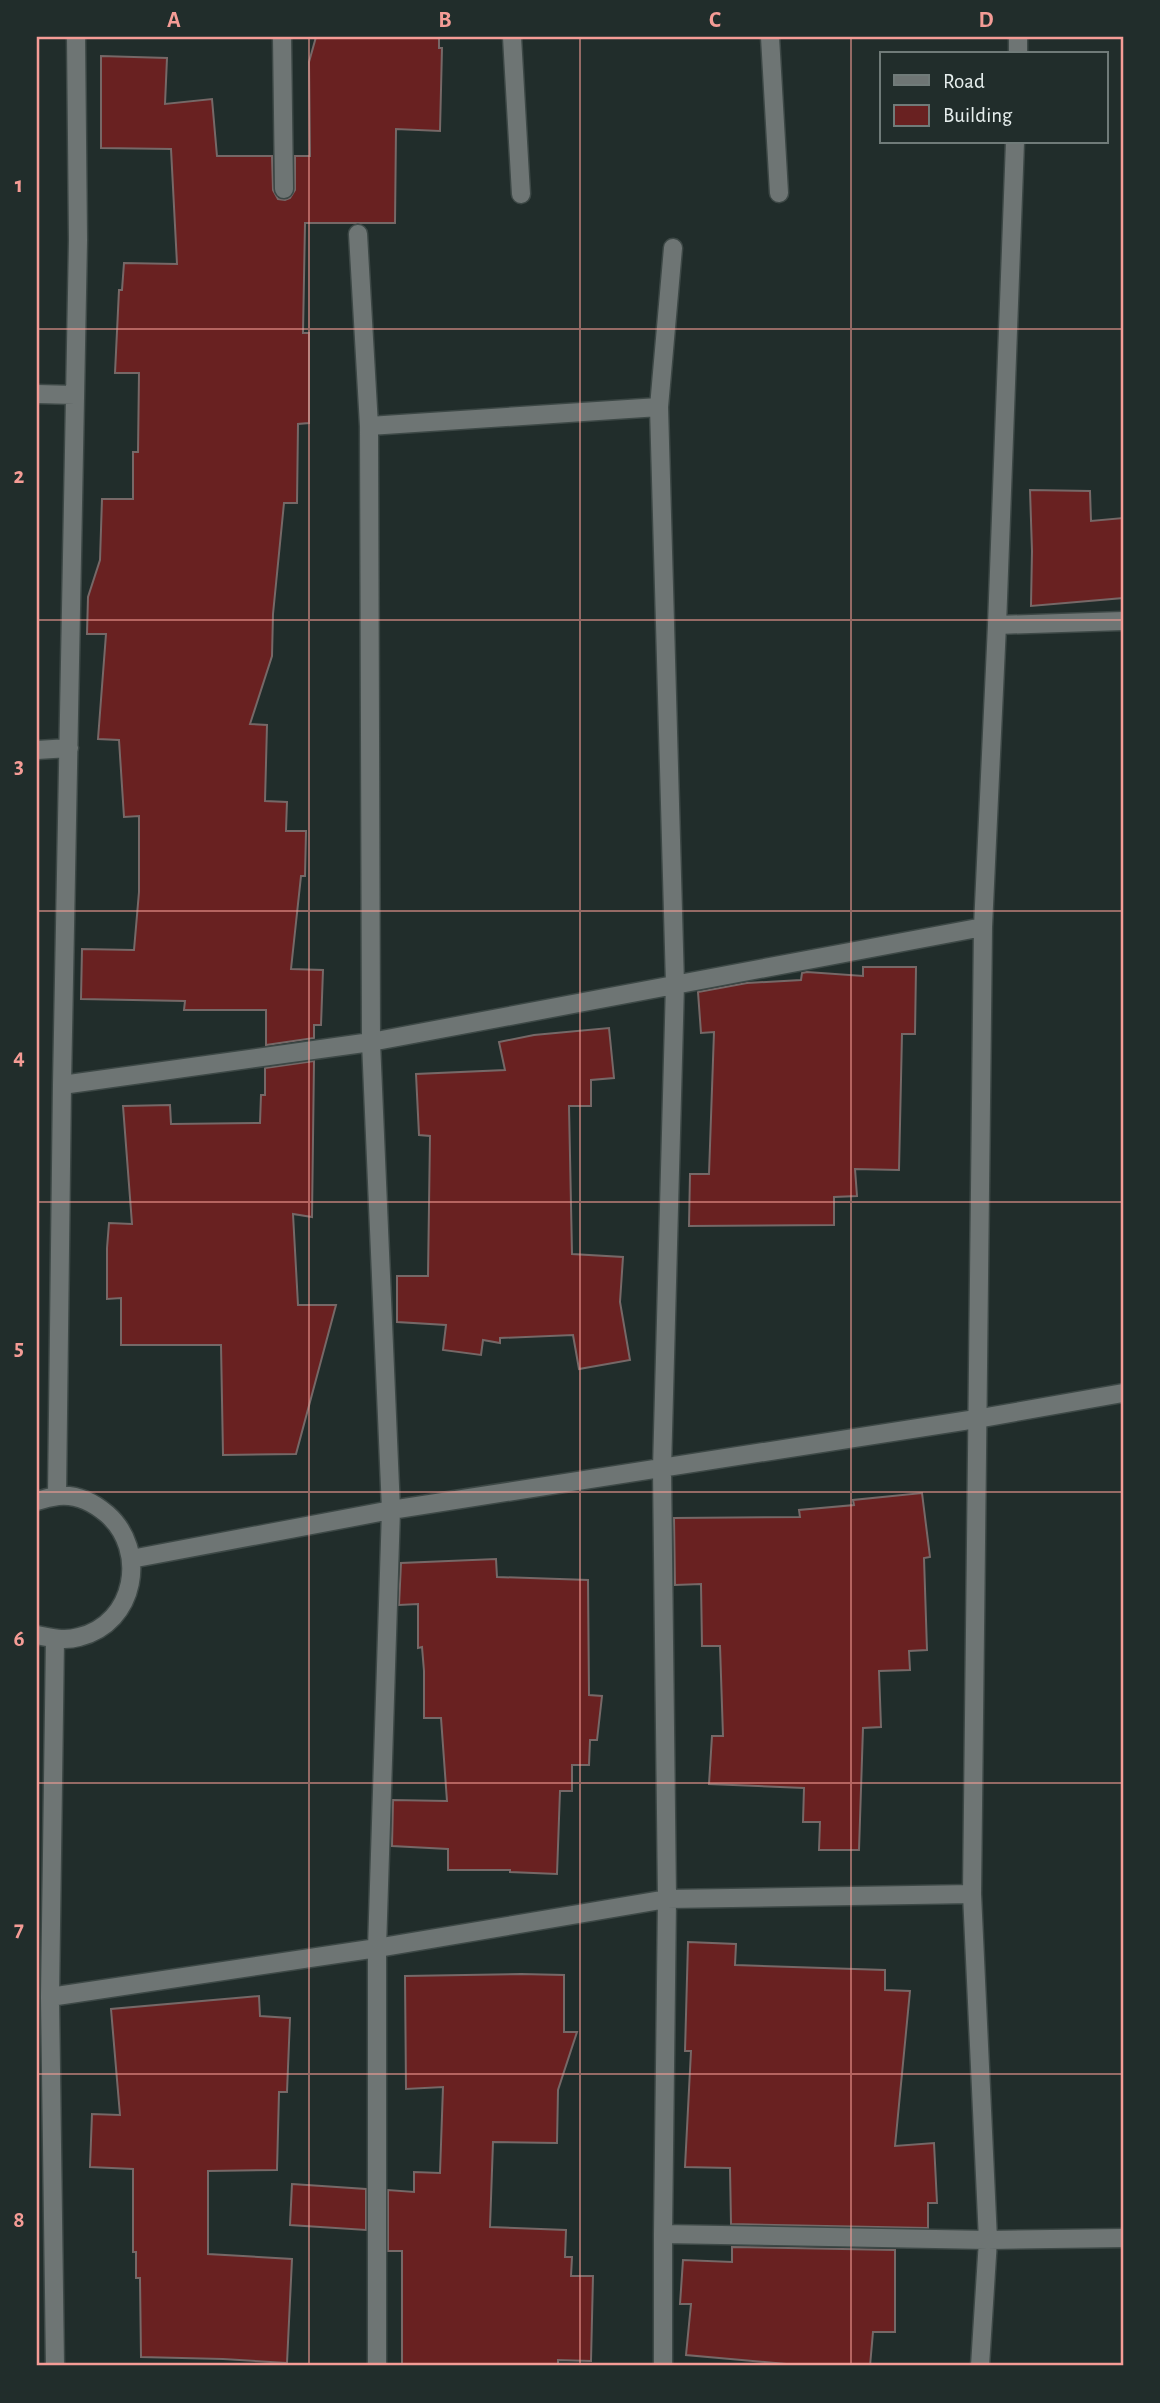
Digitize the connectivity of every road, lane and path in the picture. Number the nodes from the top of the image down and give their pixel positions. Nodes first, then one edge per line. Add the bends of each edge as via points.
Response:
1 (76, 37) edge
2 (282, 37) edge
3 (512, 37) edge
4 (770, 37) edge
5 (1015, 144) edge
6 (284, 189) dead end
7 (779, 193) dead end
8 (521, 194) dead end
9 (358, 234) dead end
10 (673, 248) dead end
11 (37, 394) edge
12 (75, 395) junction
13 (659, 407) junction
14 (369, 426) junction
15 (1123, 621) edge
16 (997, 625) junction
17 (69, 748) junction
18 (37, 750) edge
19 (983, 927) junction
20 (675, 984) junction
21 (371, 1042) junction
22 (61, 1085) junction
23 (1123, 1393) edge
24 (976, 1419) junction
25 (662, 1469) junction
26 (57, 1496) junction
27 (37, 1501) edge
28 (391, 1510) junction
29 (131, 1559) junction
30 (37, 1635) edge
31 (55, 1639) junction
32 (972, 1894) junction
33 (667, 1899) junction
34 (377, 1948) junction
35 (50, 1997) junction
36 (663, 2234) junction
37 (1123, 2238) edge
38 (988, 2240) junction
39 (55, 2366) edge
40 (377, 2366) edge
41 (663, 2366) edge
42 (980, 2366) edge

1 - 12 street
2 - 6 street
3 - 8 street
4 - 7 street
5 - 16 street
9 - 14 street
10 - 13 street
11 - 12 street
12 - 17 street
13 - 14 street
13 - 20 street
14 - 21 street
15 - 16 street
16 - 19 street
17 - 18 street
17 - 22 street
19 - 20 street
19 - 24 street
20 - 21 street
20 - 25 street
21 - 22 street
21 - 28 street
22 - 26 street
23 - 24 street
24 - 25 street
24 - 32 street
25 - 28 street
25 - 33 street
26 - 27 street
26 - 29 street via 76,1497 98,1506 116,1522
28 - 29 street
28 - 34 street
29 - 31 street via 129,1590 118,1610 101,1627 79,1637
30 - 31 street
31 - 35 street
32 - 33 street
32 - 38 street
33 - 34 street
33 - 36 street
34 - 35 street
34 - 40 street
35 - 39 street
36 - 38 street
36 - 41 street
37 - 38 street
38 - 42 street

